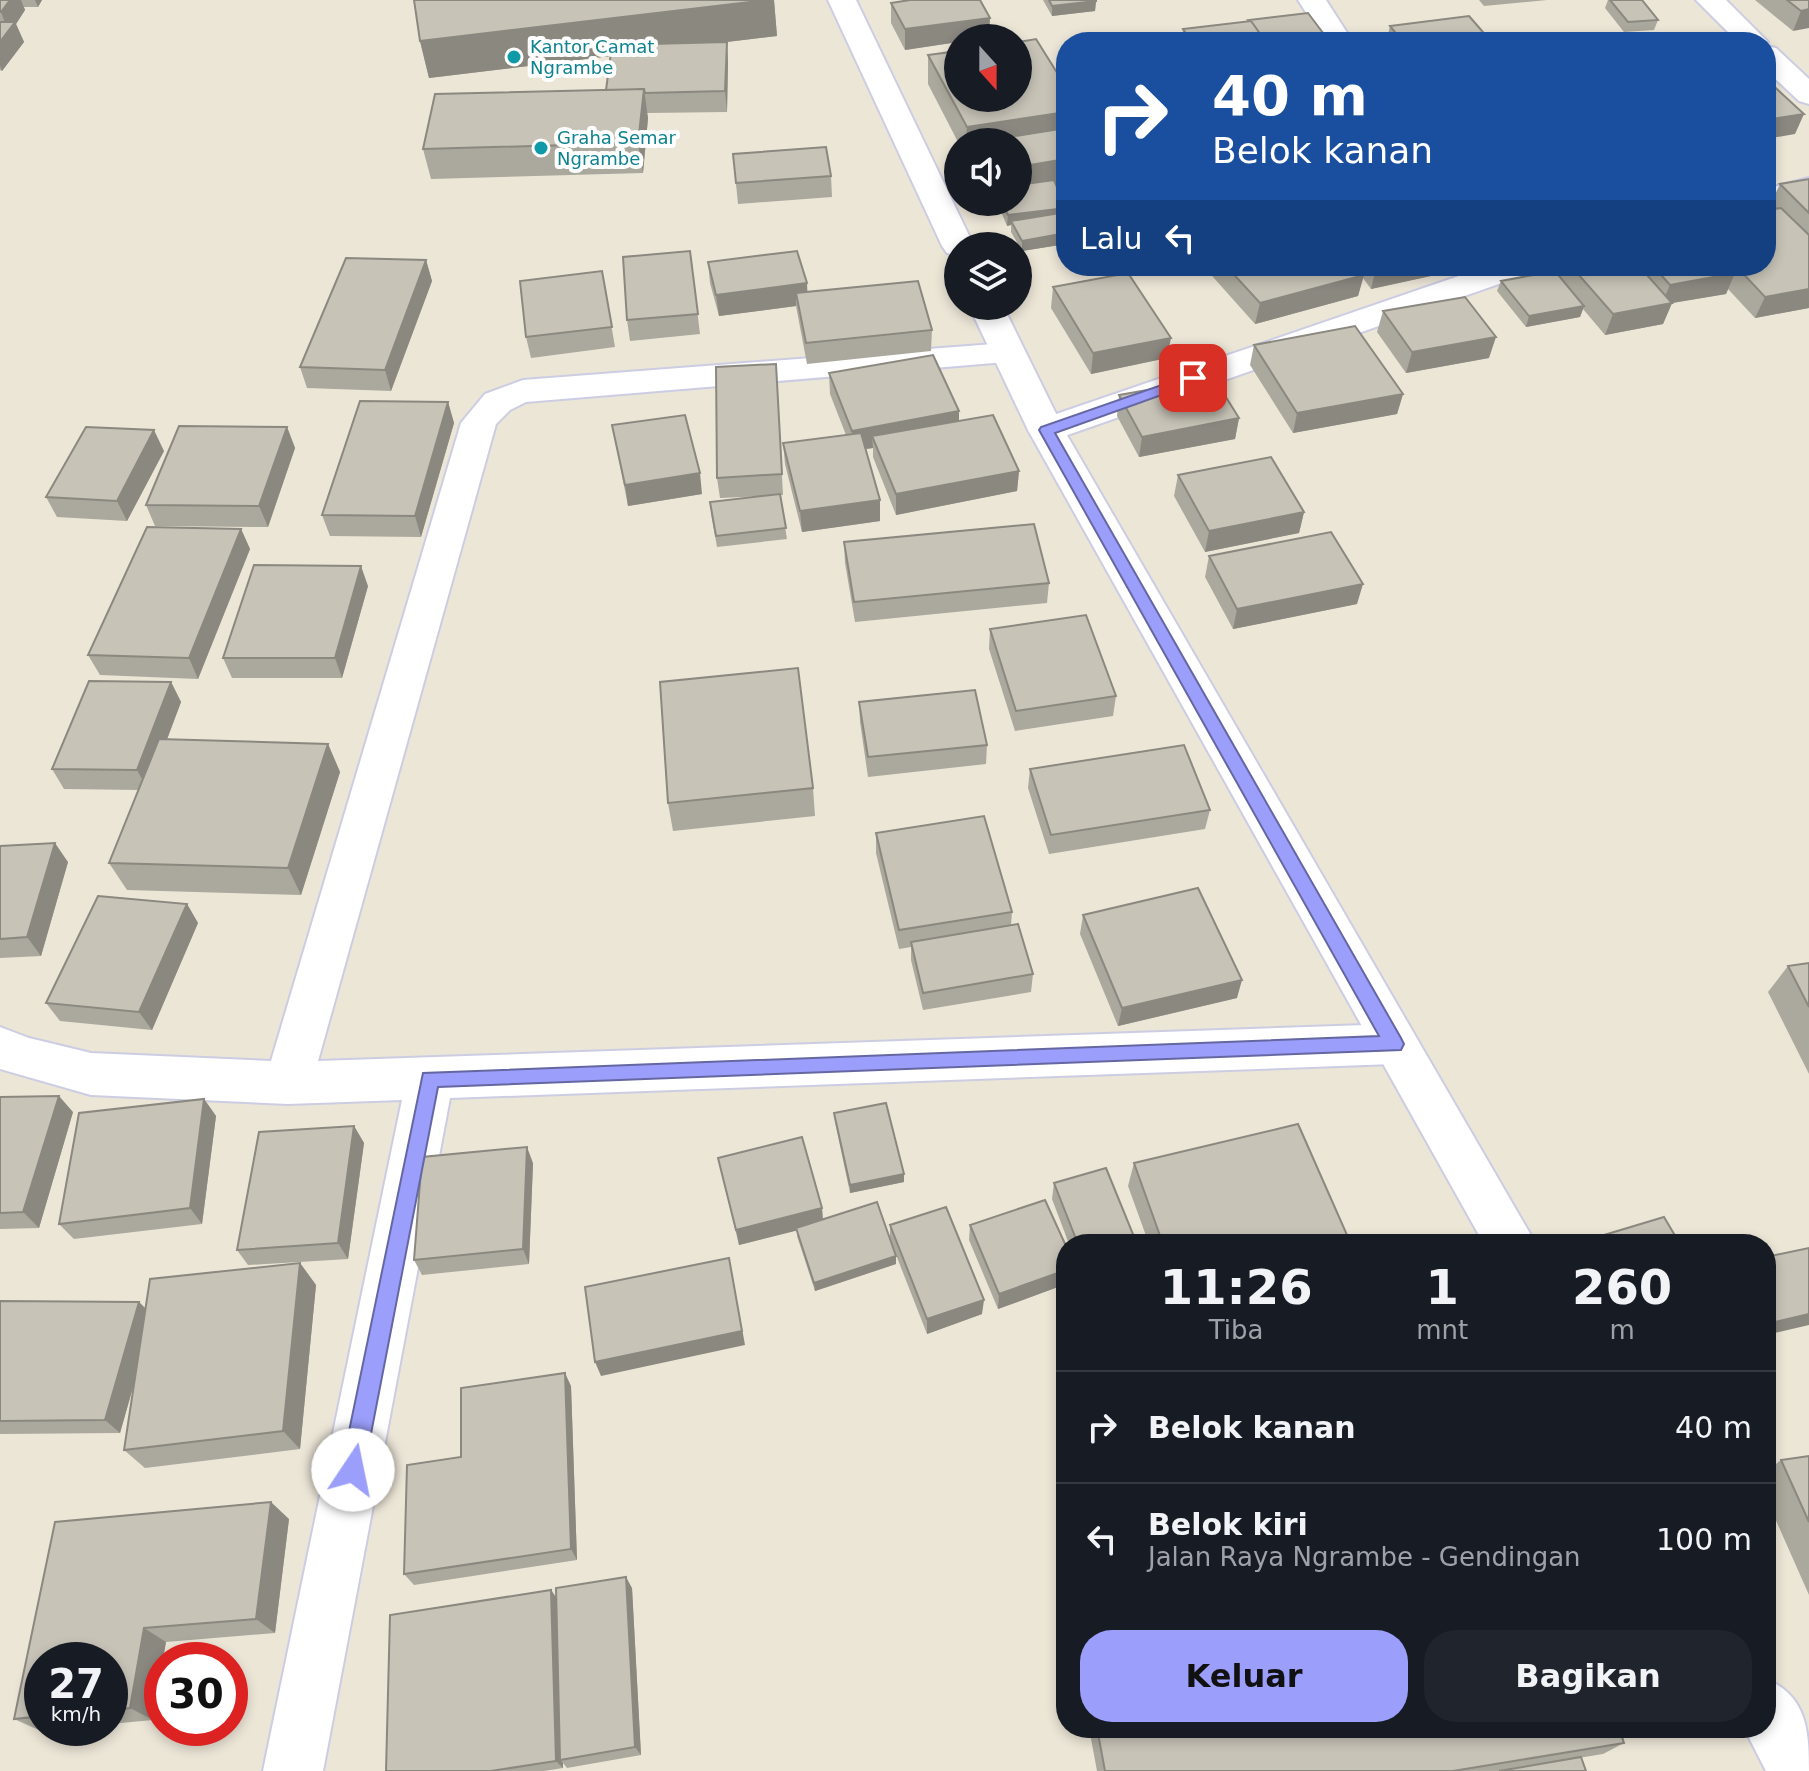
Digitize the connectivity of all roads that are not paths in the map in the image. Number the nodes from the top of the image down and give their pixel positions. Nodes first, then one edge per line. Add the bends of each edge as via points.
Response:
1 (842, 0) edge
2 (1312, 0) edge
3 (1710, 0) edge
4 (1333, 32) edge
5 (1744, 32) edge
6 (1776, 64) edge
7 (1809, 95) edge
8 (1809, 187) edge
9 (1776, 196) edge
10 (952, 232) edge
11 (1477, 276) edge
12 (992, 320) edge
13 (1007, 354) junction
14 (1046, 430) junction
15 (1394, 1044) junction
16 (0, 1047) edge
17 (430, 1079) junction
18 (288, 1083) junction
19 (1505, 1234) edge
20 (1776, 1728) edge
21 (293, 1771) edge
22 (1799, 1771) edge

1 - 10 street
2 - 4 street
3 - 5 street
6 - 7 street
8 - 9 street
11 - 14 street
12 - 13 street
13 - 14 street
13 - 18 street via 523,391 490,406 479,423
14 - 15 street
15 - 17 street
15 - 19 street
16 - 18 street via 91,1074
17 - 18 street
17 - 21 street
20 - 22 street

